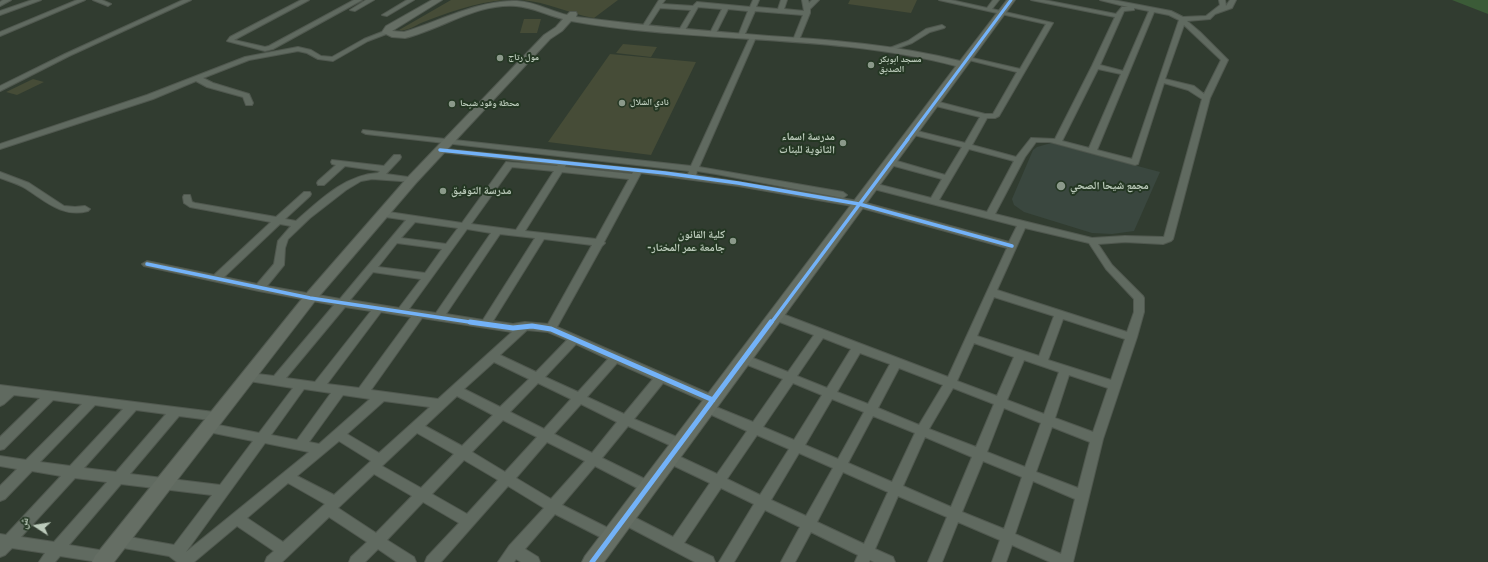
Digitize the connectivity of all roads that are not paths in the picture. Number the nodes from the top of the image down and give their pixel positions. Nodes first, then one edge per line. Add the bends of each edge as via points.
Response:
1 (8, 0) edge
2 (38, 0) edge
3 (82, 0) edge
4 (96, 0) edge
5 (180, 0) edge
6 (188, 0) edge
7 (306, 0) edge
8 (358, 0) edge
9 (371, 0) edge
10 (411, 0) edge
11 (438, 0) edge
12 (447, 0) edge
13 (688, 0) edge
14 (756, 0) edge
15 (784, 0) edge
16 (805, 0) edge
17 (816, 0) edge
18 (942, 0) edge
19 (996, 0) edge
20 (1011, 0) edge
21 (1034, 0) edge
22 (1071, 0) edge
23 (1105, 0) edge
24 (1222, 0) edge
25 (1233, 0) edge
26 (1060, 2) edge
27 (660, 3) edge
28 (108, 4) dead end
29 (0, 5) edge
30 (697, 5) edge
31 (1067, 6) junction
32 (19, 7) junction
33 (684, 8) junction
34 (724, 8) junction
35 (544, 9) junction
36 (752, 9) junction
37 (988, 10) junction
38 (780, 11) junction
39 (807, 11) junction
40 (1151, 11) junction
41 (0, 12) edge
42 (1002, 12) junction
43 (1214, 12) junction
44 (385, 15) dead end
45 (566, 16) junction
46 (1118, 16) junction
47 (1182, 19) junction
48 (588, 20) junction
49 (550, 21) dead end
50 (942, 26) dead end
51 (645, 27) junction
52 (682, 30) junction
53 (387, 32) junction
54 (713, 33) junction
55 (0, 34) edge
56 (741, 36) junction
57 (753, 36) junction
58 (296, 37) junction
59 (796, 40) junction
60 (890, 49) junction
61 (939, 60) junction
62 (964, 64) junction
63 (1096, 66) junction
64 (1021, 71) junction
65 (1124, 73) junction
66 (198, 79) junction
67 (1160, 80) junction
68 (0, 85) edge
69 (0, 89) edge
70 (1206, 98) junction
71 (249, 103) dead end
72 (935, 103) junction
73 (985, 116) junction
74 (914, 130) junction
75 (366, 132) dead end
76 (1057, 142) junction
77 (967, 144) junction
78 (0, 147) edge
79 (441, 149) junction
80 (1092, 151) junction
81 (397, 158) dead end
82 (1020, 158) junction
83 (890, 162) junction
84 (510, 164) junction
85 (562, 166) junction
86 (383, 172) junction
87 (692, 172) junction
88 (636, 174) junction
89 (0, 175) edge
90 (947, 178) junction
91 (412, 180) junction
92 (322, 183) dead end
93 (873, 186) junction
94 (307, 194) dead end
95 (187, 197) dead end
96 (861, 201) junction
97 (932, 202) junction
98 (85, 209) dead end
99 (382, 214) junction
100 (989, 216) junction
101 (412, 219) junction
102 (277, 221) junction
103 (298, 224) junction
104 (1022, 224) junction
105 (464, 226) junction
106 (497, 231) junction
107 (519, 233) junction
108 (541, 236) junction
109 (394, 240) junction
110 (1092, 241) junction
111 (600, 242) junction
112 (1012, 246) junction
113 (448, 247) junction
114 (147, 264) dead end
115 (371, 269) junction
116 (426, 276) junction
117 (215, 279) junction
118 (259, 288) junction
119 (992, 292) junction
120 (310, 298) junction
121 (343, 303) junction
122 (379, 308) junction
123 (402, 311) junction
124 (419, 314) junction
125 (1060, 314) junction
126 (776, 316) junction
127 (439, 317) junction
128 (486, 324) junction
129 (525, 326) junction
130 (551, 329) junction
131 (821, 333) junction
132 (1132, 337) junction
133 (971, 338) junction
134 (574, 340) junction
135 (858, 347) junction
136 (1020, 355) junction
137 (492, 356) junction
138 (616, 357) junction
139 (744, 359) junction
140 (897, 362) junction
141 (1042, 362) junction
142 (1065, 370) junction
143 (249, 377) junction
144 (661, 377) junction
145 (537, 378) junction
146 (790, 378) junction
147 (277, 381) junction
148 (951, 382) junction
149 (301, 385) junction
150 (1114, 386) junction
151 (318, 387) junction
152 (6, 390) edge
153 (340, 390) junction
154 (456, 390) junction
155 (362, 393) junction
156 (829, 393) junction
157 (51, 395) junction
158 (381, 396) junction
159 (579, 398) junction
160 (92, 400) junction
161 (0, 401) edge
162 (1001, 401) junction
163 (440, 404) junction
164 (710, 404) junction
165 (133, 406) junction
166 (871, 410) junction
167 (176, 411) junction
168 (502, 413) junction
169 (625, 420) junction
170 (1048, 420) junction
171 (213, 422) junction
172 (416, 427) junction
173 (755, 429) junction
174 (922, 430) junction
175 (338, 435) junction
176 (546, 435) junction
177 (260, 438) junction
178 (1097, 439) junction
179 (680, 444) junction
180 (0, 445) edge
181 (300, 445) junction
182 (797, 447) junction
183 (321, 449) junction
184 (463, 453) junction
185 (980, 454) junction
186 (670, 458) junction
187 (594, 459) junction
188 (0, 460) edge
189 (376, 463) junction
190 (29, 465) junction
191 (841, 466) junction
192 (72, 472) junction
193 (1030, 474) junction
194 (288, 477) junction
195 (118, 478) junction
196 (507, 480) junction
197 (719, 481) junction
198 (165, 483) junction
199 (648, 487) junction
200 (895, 489) junction
201 (222, 490) junction
202 (0, 495) edge
203 (422, 495) junction
204 (1083, 496) junction
205 (763, 502) junction
206 (332, 506) junction
207 (552, 506) junction
208 (955, 514) junction
209 (624, 518) junction
210 (236, 519) junction
211 (468, 521) junction
212 (809, 524) junction
213 (611, 536) junction
214 (1008, 537) junction
215 (118, 541) junction
216 (376, 541) junction
217 (3, 544) edge
218 (675, 545) junction
219 (57, 549) junction
220 (514, 550) junction
221 (864, 557) edge
222 (279, 558) edge
223 (182, 559) edge
224 (104, 560) edge
225 (46, 562) edge
226 (356, 562) edge
227 (409, 562) edge
228 (432, 562) edge
229 (504, 562) edge
230 (533, 562) edge
231 (592, 562) edge
232 (708, 562) edge
233 (726, 562) edge
234 (788, 562) edge
235 (888, 562) edge
236 (936, 562) edge
237 (999, 562) edge
238 (1065, 562) edge

1 - 29 street
2 - 32 street
3 - 55 street
4 - 28 street
5 - 68 street
6 - 69 street
7 - 58 street via 230,40 266,49
8 - 58 street
9 - 58 street via 305,37
10 - 44 street
11 - 53 main road via 389,28
12 - 45 main road via 398,30 407,31 481,6 501,2 530,1
13 - 33 street
14 - 36 street
15 - 38 street
16 - 39 street
17 - 39 street
18 - 37 street
19 - 37 street
20 - 42 main road
21 - 26 street
22 - 31 street
23 - 40 street
24 - 43 street via 1223,6
25 - 43 street via 1230,7
26 - 31 street
27 - 33 street
27 - 51 street
29 - 32 street
30 - 33 street
30 - 34 street
30 - 52 street
31 - 46 street
32 - 41 street
34 - 36 street
34 - 54 street
35 - 45 main road
35 - 49 main road
35 - 53 main road via 521,3 499,4 405,35
36 - 38 street
36 - 56 street
37 - 42 street
38 - 39 street
39 - 59 street
40 - 46 street via 1124,8
40 - 47 street via 1171,13
40 - 65 street
42 - 62 main road
42 - 64 street via 1050,23
43 - 47 street via 1206,18
45 - 48 main road
45 - 48 main road
45 - 79 main road
46 - 63 street
47 - 67 street
47 - 70 street via 1225,60
48 - 51 main road
50 - 60 street via 928,30 920,37
51 - 52 main road
52 - 54 main road
53 - 66 street via 332,58 320,58 309,51 292,49 247,58
54 - 56 main road
56 - 57 main road
57 - 59 main road
57 - 87 street
59 - 60 main road
60 - 61 main road
61 - 62 main road
61 - 62 main road via 948,66
62 - 64 street
62 - 72 main road
63 - 65 street
63 - 76 street
64 - 73 street via 994,116
65 - 80 street
66 - 71 street via 246,96
66 - 78 street
67 - 70 street via 1194,89
67 - 80 street via 1135,162
70 - 110 street via 1168,239
72 - 73 street
72 - 74 main road
73 - 77 street
74 - 77 street
74 - 83 main road
75 - 79 street
76 - 80 street
76 - 82 street via 1034,140
77 - 82 street
77 - 90 street
79 - 84 street
79 - 85 street
79 - 87 street
79 - 91 main road
81 - 86 street
82 - 100 street
83 - 90 street
83 - 93 main road
84 - 85 street
84 - 105 street
85 - 88 street
85 - 107 street
86 - 91 street
86 - 92 street via 339,162
86 - 103 street via 353,181
87 - 88 street
87 - 96 street
88 - 111 street
89 - 98 street via 28,186 62,209
90 - 97 street
91 - 99 main road
93 - 96 main road
93 - 97 street
94 - 102 street
95 - 102 street via 188,203 193,205
96 - 112 street
96 - 126 main road
97 - 100 street
99 - 101 street
99 - 120 main road
100 - 104 street
101 - 105 street
101 - 109 street
102 - 103 street
102 - 117 street
103 - 118 street via 283,240 279,265
104 - 110 street
104 - 112 street
105 - 106 street
105 - 113 street
106 - 107 street
106 - 127 street
107 - 108 street
108 - 111 street
108 - 128 street
109 - 113 street
109 - 115 street
110 - 132 street via 1109,268 1139,298 1139,312
111 - 130 street
112 - 119 street
113 - 116 street
114 - 117 street
115 - 116 street
115 - 121 street
116 - 123 street
117 - 118 street
118 - 120 street
119 - 125 street
119 - 133 street
120 - 121 street
120 - 143 main road
121 - 122 street
121 - 147 street
122 - 123 street
122 - 151 street
123 - 124 street
124 - 127 street
124 - 155 street
125 - 132 street
125 - 141 street
126 - 131 street
126 - 139 main road
127 - 128 street
128 - 129 street via 513,328
129 - 130 street via 534,325
129 - 137 street
130 - 134 street
131 - 135 street
131 - 146 street
132 - 150 street
133 - 136 street
133 - 148 street
134 - 138 street
134 - 145 street
135 - 140 street
135 - 156 street
136 - 141 street
136 - 162 street
137 - 145 street
137 - 154 street
138 - 144 street
138 - 159 street
139 - 146 street
139 - 164 main road
140 - 148 street
140 - 166 street
141 - 142 street
142 - 150 street
142 - 170 street
143 - 147 street
143 - 171 main road
144 - 164 street
144 - 169 street
145 - 159 street
145 - 168 street
146 - 156 street
146 - 173 street
147 - 149 street
148 - 162 street
148 - 174 street
149 - 151 street
149 - 177 street
150 - 178 street
151 - 153 street
152 - 157 street
152 - 161 street
153 - 155 street
153 - 181 street
154 - 163 street
154 - 168 street
155 - 158 street
156 - 166 street
156 - 182 street
157 - 160 street
157 - 180 street
158 - 163 street
158 - 175 street
159 - 169 street
159 - 176 street
160 - 165 street
160 - 190 street
162 - 170 street
162 - 185 street
163 - 172 street
164 - 173 street
164 - 179 main road
165 - 167 street
165 - 192 street
166 - 174 street
166 - 191 street
167 - 171 street
167 - 195 street
168 - 176 street
168 - 184 street
169 - 179 street
169 - 187 street
170 - 178 street
170 - 193 street
171 - 177 street
171 - 198 main road
172 - 184 street
172 - 189 street
173 - 182 street
173 - 197 street
174 - 185 street
174 - 200 street
175 - 183 street
175 - 189 street
176 - 187 street
176 - 196 street
177 - 181 street
177 - 201 street
178 - 204 street
179 - 186 main road
181 - 183 street
182 - 191 street
182 - 205 street
183 - 194 street
184 - 196 street
184 - 203 street
185 - 193 street
185 - 208 street
186 - 197 street
186 - 199 main road
187 - 199 street
187 - 207 street
188 - 190 street
189 - 203 street
189 - 206 street
190 - 192 street
190 - 202 street
191 - 200 street
191 - 212 street
192 - 195 street
192 - 217 street
193 - 204 street
193 - 214 street
194 - 206 street
194 - 210 street
195 - 198 street
195 - 219 street
196 - 207 street
196 - 211 street
197 - 205 street
197 - 218 street
198 - 201 street
198 - 215 main road
199 - 209 main road
200 - 208 street
200 - 221 street
201 - 223 street
203 - 211 street
203 - 216 street
204 - 238 street
205 - 212 street
205 - 233 street
206 - 216 street
206 - 222 street
207 - 213 street
207 - 220 street
208 - 214 street
208 - 236 street
209 - 213 main road
209 - 218 street
210 - 222 street
210 - 223 street
211 - 228 street
212 - 221 street
212 - 234 street
213 - 231 main road
214 - 237 street
214 - 238 street
215 - 223 street
215 - 224 main road
216 - 226 street
216 - 227 street
217 - 219 street
218 - 232 street
219 - 224 street
219 - 225 street
220 - 229 street
220 - 230 street
221 - 235 street

